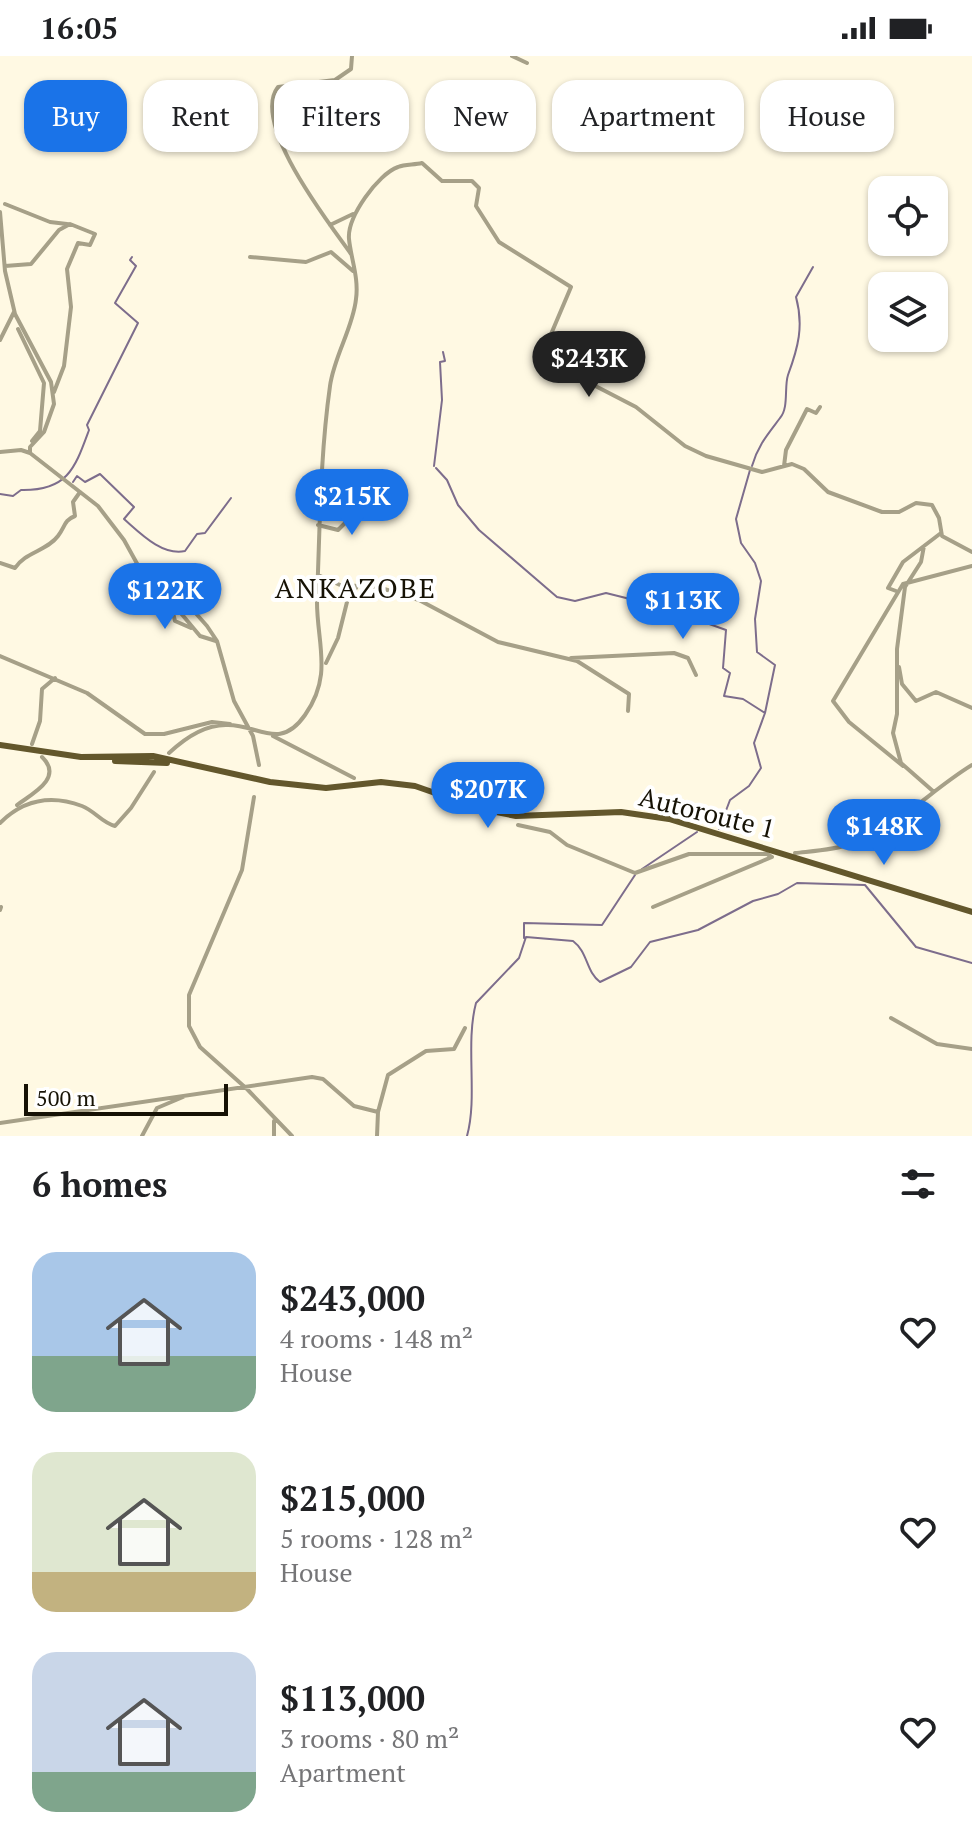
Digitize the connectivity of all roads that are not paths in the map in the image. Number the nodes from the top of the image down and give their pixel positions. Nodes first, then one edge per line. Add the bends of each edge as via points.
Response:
1 (352, 56) edge
2 (512, 56) edge
3 (527, 63) dead end
4 (5, 204) dead end
5 (0, 212) edge
6 (353, 214) junction
7 (70, 224) junction
8 (330, 225) junction
9 (250, 257) dead end
10 (353, 257) junction
11 (5, 266) junction
12 (356, 272) junction
13 (14, 312) junction
14 (18, 323) junction
15 (0, 340) edge
16 (52, 395) junction
17 (820, 407) dead end
18 (30, 450) junction
19 (0, 452) edge
20 (784, 466) junction
21 (80, 492) junction
22 (374, 502) dead end
23 (318, 525) junction
24 (941, 533) junction
25 (924, 546) junction
26 (972, 552) edge
27 (0, 563) edge
28 (972, 566) edge
29 (318, 575) junction
30 (908, 581) junction
31 (356, 588) junction
32 (162, 591) junction
33 (897, 591) junction
34 (905, 593) junction
35 (217, 641) junction
36 (0, 656) edge
37 (569, 659) junction
38 (897, 661) junction
39 (325, 670) junction
40 (696, 675) dead end
41 (55, 678) junction
42 (972, 708) edge
43 (628, 711) dead end
44 (236, 726) junction
45 (249, 730) junction
46 (273, 736) junction
47 (32, 744) dead end
48 (0, 747) edge
49 (169, 753) dead end
50 (42, 757) dead end
51 (259, 765) dead end
52 (972, 765) edge
53 (903, 766) junction
54 (154, 772) dead end
55 (354, 778) dead end
56 (934, 792) junction
57 (254, 797) dead end
58 (15, 807) junction
59 (0, 823) edge
60 (518, 825) dead end
61 (795, 853) dead end
62 (653, 907) dead end
63 (972, 914) edge
64 (891, 1018) dead end
65 (465, 1028) dead end
66 (972, 1049) edge
67 (247, 1089) junction
68 (185, 1095) junction
69 (378, 1112) junction
70 (274, 1119) junction
71 (0, 1123) edge
72 (142, 1136) edge
73 (274, 1136) edge
74 (292, 1136) edge
75 (377, 1136) edge

1 - 8 street via 351,69 335,80 278,87 273,94 274,130
2 - 3 street
4 - 7 street
5 - 11 street
6 - 8 street
6 - 10 street
6 - 20 street via 397,167 422,163 442,181 472,181 479,188 476,206 499,242 572,289 544,359 636,407 685,446 762,472
7 - 11 street via 31,264
7 - 16 street via 94,237 90,245 78,243 67,269 71,307 64,366
8 - 10 street
9 - 12 street via 306,262 331,252
10 - 12 street
11 - 13 street
12 - 23 street via 356,303 330,384
13 - 14 street
13 - 15 street
14 - 16 street via 44,364
14 - 18 street via 44,383 40,431
16 - 18 street via 44,432
17 - 20 street via 816,413 807,409 786,450
18 - 19 street
18 - 21 street
20 - 24 street via 800,466 828,492 875,510 894,513 916,503 932,505
21 - 27 street via 73,502 75,516 67,519 57,537 20,559 15,568
21 - 32 street via 113,525 150,587
22 - 23 street via 338,530
23 - 29 street
24 - 25 street
24 - 26 street
25 - 30 street
25 - 33 street via 894,573 888,588
28 - 30 street
29 - 31 street
29 - 39 street via 317,618
30 - 33 street
30 - 34 street
31 - 37 street via 378,587 406,595 498,642
31 - 39 street
32 - 35 street via 184,600
32 - 35 street via 207,641
33 - 34 street
33 - 53 street via 833,704
34 - 38 street
35 - 45 street via 234,701
36 - 41 street
37 - 40 street via 674,653 688,658
37 - 43 street via 629,694
38 - 42 street via 902,684 916,701 936,692
38 - 53 street via 893,739
39 - 46 street via 305,715 291,729
41 - 44 street via 87,693 145,734 212,722
41 - 47 street via 42,689
44 - 45 street
44 - 49 street via 200,731
45 - 46 street
45 - 51 street
46 - 55 street
48 - 63 main road, Autoroute 1 via 81,757 153,756 270,782 326,788 381,782 415,786 516,816 621,812 669,819
50 - 58 street via 49,776
52 - 56 street
53 - 56 street
54 - 58 street via 115,826 82,806 34,800
56 - 61 street via 863,839
57 - 67 street via 242,870 189,995 187,1016 200,1047
58 - 59 street
60 - 62 street via 550,832 567,845 635,873 689,854 767,854 772,859
64 - 66 street via 937,1044
65 - 69 street via 454,1049 423,1052 388,1075
67 - 68 street
67 - 69 street via 312,1077 323,1079 354,1106
67 - 70 street
68 - 71 street
68 - 72 street via 157,1108
69 - 75 street
70 - 73 street
70 - 74 street

